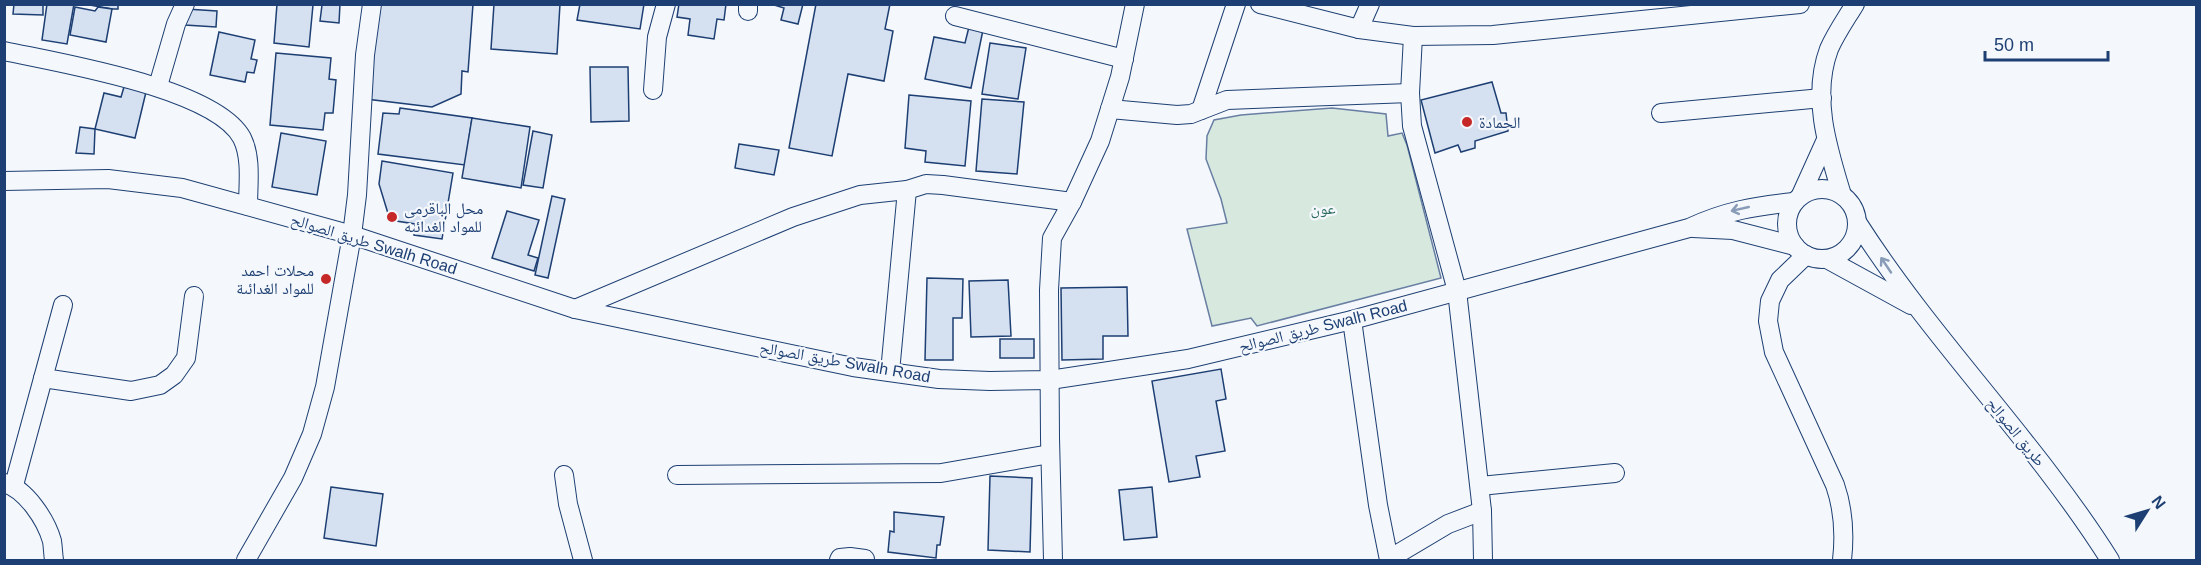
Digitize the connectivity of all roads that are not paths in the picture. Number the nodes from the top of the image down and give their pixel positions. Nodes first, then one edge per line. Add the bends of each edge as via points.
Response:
1 (185, 4) edge
2 (372, 4) edge
3 (666, 4) edge
4 (1135, 4) edge
5 (1236, 4) edge
6 (1260, 4) edge
7 (1370, 4) edge
8 (1800, 4) edge
9 (1855, 4) edge
10 (1780, 6) edge
11 (956, 16) dead end
12 (1359, 29) junction
13 (1413, 36) junction
14 (4, 51) edge
15 (1124, 59) junction
16 (158, 86) junction
17 (653, 90) dead end
18 (1410, 93) junction
19 (1822, 98) junction
20 (1110, 109) junction
21 (1201, 110) junction
22 (1660, 113) dead end
23 (1826, 142) junction
24 (4, 181) edge
25 (907, 190) junction
26 (1842, 195) junction
27 (1798, 199) junction
28 (1072, 202) junction
29 (248, 206) junction
30 (1857, 222) junction
31 (1689, 228) junction
32 (352, 235) junction
33 (1801, 250) junction
34 (1827, 259) junction
35 (1457, 291) junction
36 (194, 296) dead end
37 (63, 305) dead end
38 (1916, 307) junction
39 (575, 309) junction
40 (1352, 320) junction
41 (890, 372) junction
42 (43, 378) junction
43 (1050, 380) junction
44 (1050, 454) junction
45 (1615, 473) dead end
46 (564, 475) dead end
47 (676, 475) dead end
48 (9, 484) edge
49 (1480, 486) junction
50 (1482, 511) junction
51 (865, 559) dead end
52 (1389, 560) edge
53 (54, 561) edge
54 (246, 561) edge
55 (583, 561) edge
56 (839, 561) edge
57 (1053, 561) edge
58 (1483, 561) edge
59 (1842, 561) edge
60 (2110, 561) edge

1 - 16 street
2 - 32 street
3 - 17 street via 657,37
4 - 15 street
5 - 21 street
6 - 12 street
7 - 12 street
8 - 10 street
9 - 19 street via 1829,50
10 - 13 street via 1493,35
11 - 15 street
12 - 13 street
13 - 18 street
14 - 16 street
15 - 20 street
16 - 29 street via 223,118 238,133 248,157
18 - 21 street via 1227,100
18 - 35 street via 1412,126
19 - 22 street
19 - 23 street
20 - 21 street via 1177,115
20 - 28 street
23 - 26 street
23 - 27 street
24 - 29 street, طريق الصوالح Swalh Road via 108,179 182,188
25 - 28 street via 926,184
25 - 39 street via 860,195 794,217
25 - 41 street
26 - 27 street via 1822,189 1811,190
26 - 30 street via 1850,202
27 -> 31 street via 1738,209
27 - 33 street via 1789,212 1787,224 1789,236
28 - 43 street via 1052,238
29 - 32 street, طريق الصوالح Swalh Road
30 - 34 street via 1846,250
38 -> 30 street, طريق الصوالح
31 - 33 street via 1733,230
31 - 35 street, طريق الصوالح Swalh Road
32 - 39 street, طريق الصوالح Swalh Road
32 - 54 street via 325,387 312,434 293,478
33 - 34 street
33 - 59 street via 1770,301 1768,321 1774,352 1842,504
34 - 38 street
35 - 40 street, طريق الصوالح Swalh Road
35 - 49 street
36 - 42 street via 186,358 174,375 160,385 131,391
37 - 42 street
38 - 60 street, طريق الصوالح via 2014,428
39 - 41 street, طريق الصوالح Swalh Road
40 - 43 street, طريق الصوالح Swalh Road via 1188,359
40 - 52 street
41 - 43 street, طريق الصوالح Swalh Road via 939,379
42 - 48 street
43 - 44 street
44 - 47 street via 941,472
44 - 57 street
45 - 49 street
46 - 55 street
48 - 53 street via 43,521 52,542
49 - 50 street
50 - 52 street via 1448,524
50 - 58 street
51 - 56 street via 850,557

